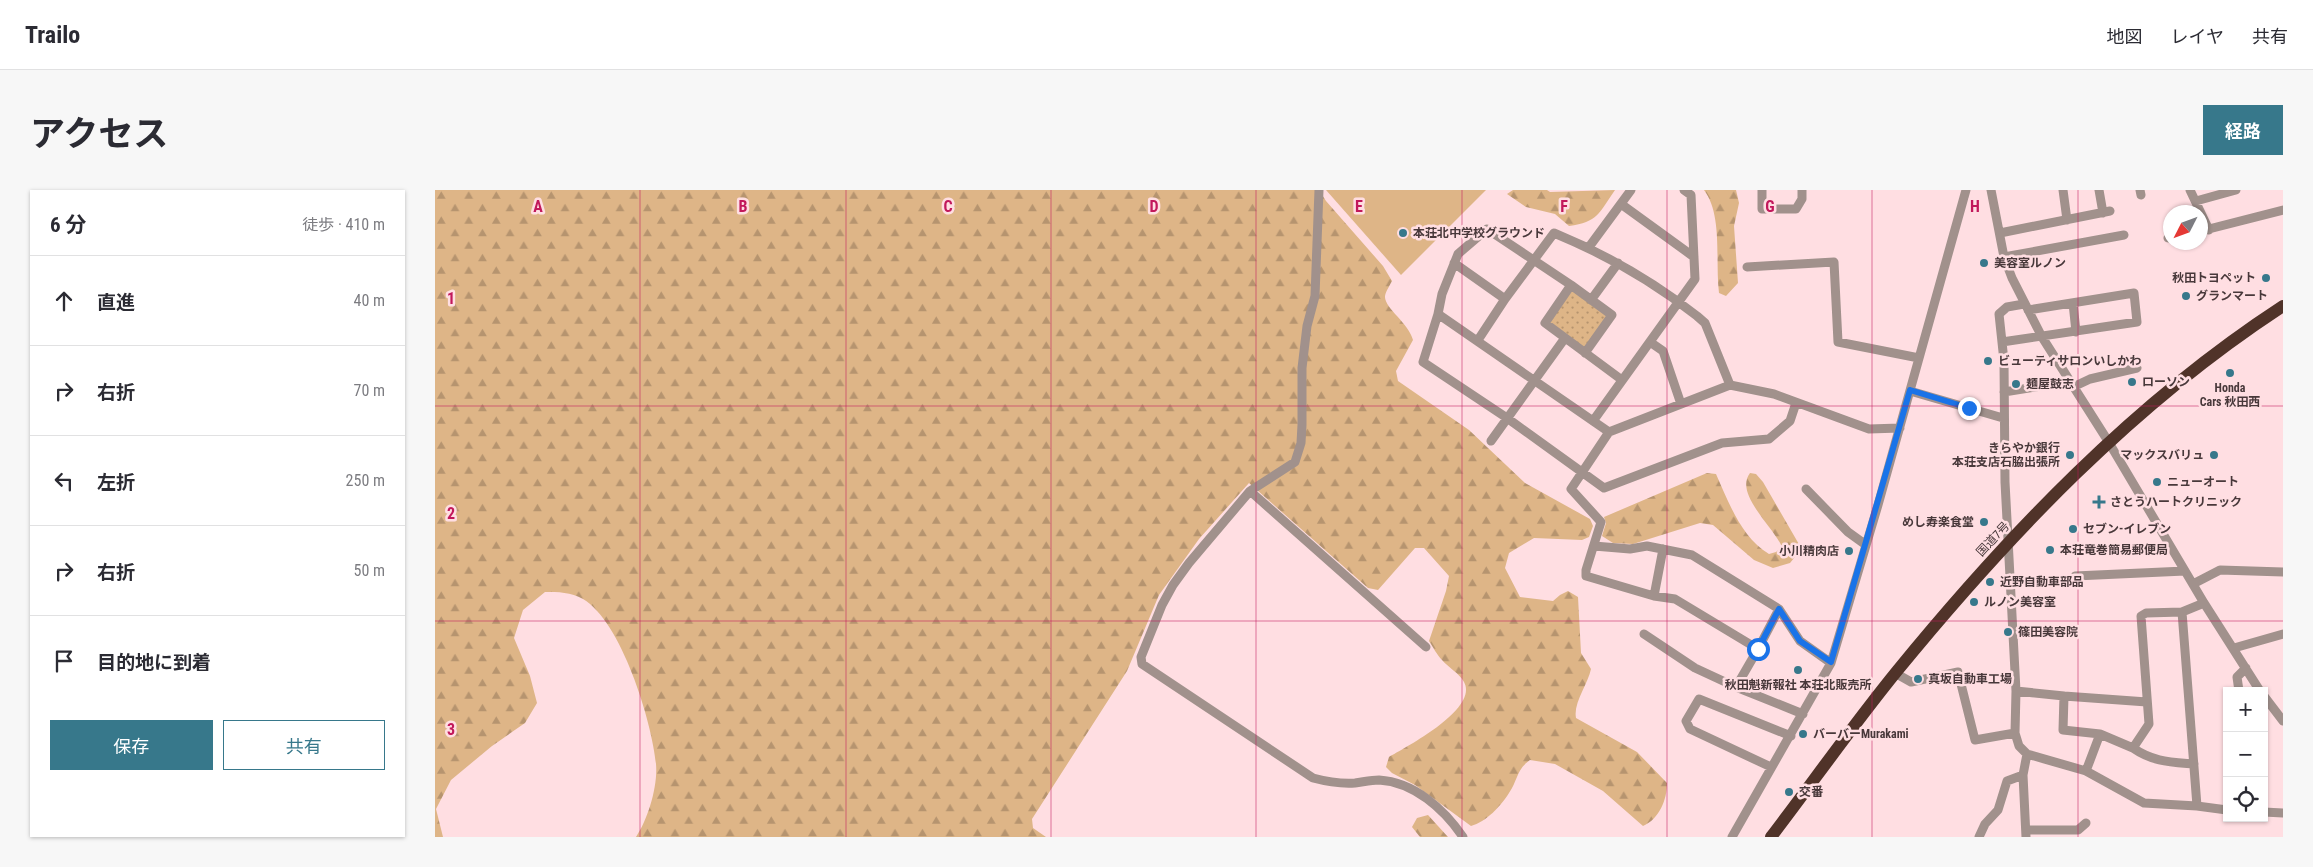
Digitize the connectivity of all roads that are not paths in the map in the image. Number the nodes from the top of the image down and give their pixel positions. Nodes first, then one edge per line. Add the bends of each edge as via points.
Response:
1 (1319, 190) edge
2 (1631, 190) edge
3 (1684, 190) edge
4 (1762, 190) edge
5 (1802, 190) edge
6 (1966, 190) edge
7 (1991, 190) edge
8 (2063, 190) edge
9 (2099, 190) edge
10 (2190, 190) edge
11 (2236, 190) edge
12 (2196, 201) junction
13 (1621, 204) junction
14 (2197, 205) edge
15 (2283, 210) edge
16 (2067, 220) junction
17 (2208, 229) edge
18 (2000, 233) junction
19 (2124, 235) dead end
20 (1589, 247) junction
21 (1694, 257) junction
22 (2004, 257) junction
23 (1534, 260) junction
24 (1454, 263) junction
25 (1618, 263) junction
26 (1747, 267) dead end
27 (1571, 285) junction
28 (1505, 299) junction
29 (1591, 300) junction
30 (1679, 303) junction
31 (2073, 303) junction
32 (2283, 306) edge
33 (2026, 307) junction
34 (1438, 314) junction
35 (2076, 332) junction
36 (2042, 337) junction
37 (1565, 338) junction
38 (1478, 340) junction
39 (1649, 342) junction
40 (2002, 342) junction
41 (1585, 353) junction
42 (1919, 358) junction
43 (2137, 368) dead end
44 (1536, 380) junction
45 (1622, 380) junction
46 (1730, 385) junction
47 (2048, 385) dead end
48 (2073, 387) junction
49 (1910, 390) junction
50 (2004, 392) junction
51 (1796, 403) junction
52 (1681, 404) junction
53 (1507, 418) junction
54 (2003, 418) junction
55 (1593, 422) junction
56 (1900, 428) junction
57 (1609, 432) junction
58 (1491, 441) dead end
59 (2108, 441) junction
60 (1582, 472) junction
61 (1807, 489) dead end
62 (1250, 491) junction
63 (2009, 543) junction
64 (1867, 545) junction
65 (1594, 546) junction
66 (1663, 549) junction
67 (2185, 571) junction
68 (2283, 572) edge
69 (2075, 576) dead end
70 (2193, 584) junction
71 (1654, 596) junction
72 (2204, 603) junction
73 (1779, 609) junction
74 (2182, 612) junction
75 (1644, 634) dead end
76 (2283, 634) edge
77 (1426, 647) dead end
78 (2234, 648) junction
79 (1758, 649) junction
80 (1831, 662) junction
81 (2246, 668) junction
82 (1895, 673) junction
83 (1737, 687) junction
84 (2238, 687) edge
85 (2258, 687) edge
86 (2016, 691) junction
87 (2064, 696) junction
88 (2268, 701) edge
89 (2147, 702) junction
90 (1803, 714) junction
91 (2283, 721) edge
92 (2015, 733) junction
93 (2100, 734) junction
94 (1791, 736) junction
95 (2133, 748) junction
96 (2027, 754) junction
97 (2194, 764) junction
98 (1771, 766) junction
99 (2086, 771) junction
100 (2023, 775) junction
101 (2197, 806) junction
102 (2223, 809) edge
103 (2268, 812) edge
104 (2283, 813) edge
105 (2086, 823) dead end
106 (2026, 833) edge
107 (1463, 837) edge
108 (1732, 837) edge
109 (1771, 837) edge
110 (1979, 837) edge

1 - 62 street via 1315,296 1307,326 1302,368 1301,443 1295,462
2 - 13 street
3 - 21 street via 1691,195
4 - 5 street via 1762,210 1796,209 1802,199
6 - 42 street
7 - 18 street
8 - 16 street
9 - 16 street via 2106,212
10 - 12 street
11 - 12 street
12 - 14 street
13 - 20 street
13 - 21 street
15 - 17 street
16 - 18 street
18 - 22 street
19 - 22 street
20 - 23 street via 1555,233
20 - 25 street
21 - 30 street via 1695,279
22 - 33 street
23 - 24 street via 1487,229 1458,254
23 - 27 street
23 - 28 street
24 - 28 street
24 - 34 street
25 - 29 street
25 - 30 street
26 - 42 street via 1834,262 1838,342
27 - 29 street
27 - 37 street via 1545,324
28 - 38 street
29 - 41 street via 1612,315
30 - 39 street
30 - 46 street via 1705,323
31 - 33 street
31 - 35 street
31 - 35 street via 2134,293 2137,322
32 - 59 highway, 国道7号 via 2242,334
33 - 36 street
33 - 40 street via 2007,307 1999,314
34 - 38 street
34 - 53 street via 1423,362
35 - 36 street
36 - 40 street
36 - 48 street
37 - 41 street
37 - 44 street
38 - 44 street
39 - 45 street
39 - 52 street via 1663,351
40 - 50 street
41 - 45 street
42 - 49 street
43 - 48 street via 2090,379
44 - 53 street
44 - 55 street
45 - 55 street
46 - 51 street via 1774,394
46 - 52 street
47 - 50 street
48 - 59 street
49 - 54 street
49 - 56 street
50 - 54 street
51 - 56 street via 1869,429
51 - 60 street via 1790,421 1769,439 1722,443 1603,488
52 - 57 street
53 - 58 street
53 - 60 street
54 - 63 street
55 - 57 street
56 - 64 street
57 - 60 street
59 - 63 highway, 国道7号
59 - 67 street
60 - 65 street via 1571,488 1601,522
61 - 64 street via 1848,532
62 - 77 street
62 - 107 street via 1173,585 1150,633 1141,657 1142,664 1313,778 1334,783 1378,780 1397,783 1428,799
63 - 82 highway, 国道7号 via 1952,604
63 - 86 street
64 - 80 street
65 - 66 street
65 - 71 street via 1586,576
66 - 71 street
66 - 73 street via 1692,556
67 - 69 street
67 - 70 street
68 - 70 street via 2220,570
70 - 72 street
71 - 79 street via 1675,599
72 - 74 street
72 - 78 street
73 - 79 street
73 - 80 street via 1800,641
74 - 89 street via 2146,613 2141,616
74 - 97 street
75 - 83 street via 1695,668
76 - 78 street
78 - 81 street
79 - 83 street
80 - 90 street
81 - 84 street via 2237,677
81 - 85 street
82 - 92 street via 1911,682 1958,672 1975,740
82 - 109 highway, 国道7号
83 - 90 street
86 - 87 street
86 - 92 street
87 - 89 street
87 - 93 street via 2063,730
88 - 91 street
89 - 95 street via 2149,724
90 - 94 street
92 - 96 street via 2019,746
93 - 95 street
93 - 99 street
94 - 98 street
94 - 98 street via 1699,699 1693,708 1686,722 1690,729
95 - 97 street via 2158,761
96 - 99 street
96 - 100 street
97 - 101 street
98 - 108 street
99 - 101 street via 2143,803
100 - 106 street
100 - 110 street via 2007,781 1998,810 1985,824
101 - 102 street
103 - 104 street
105 - 106 street via 2078,830

